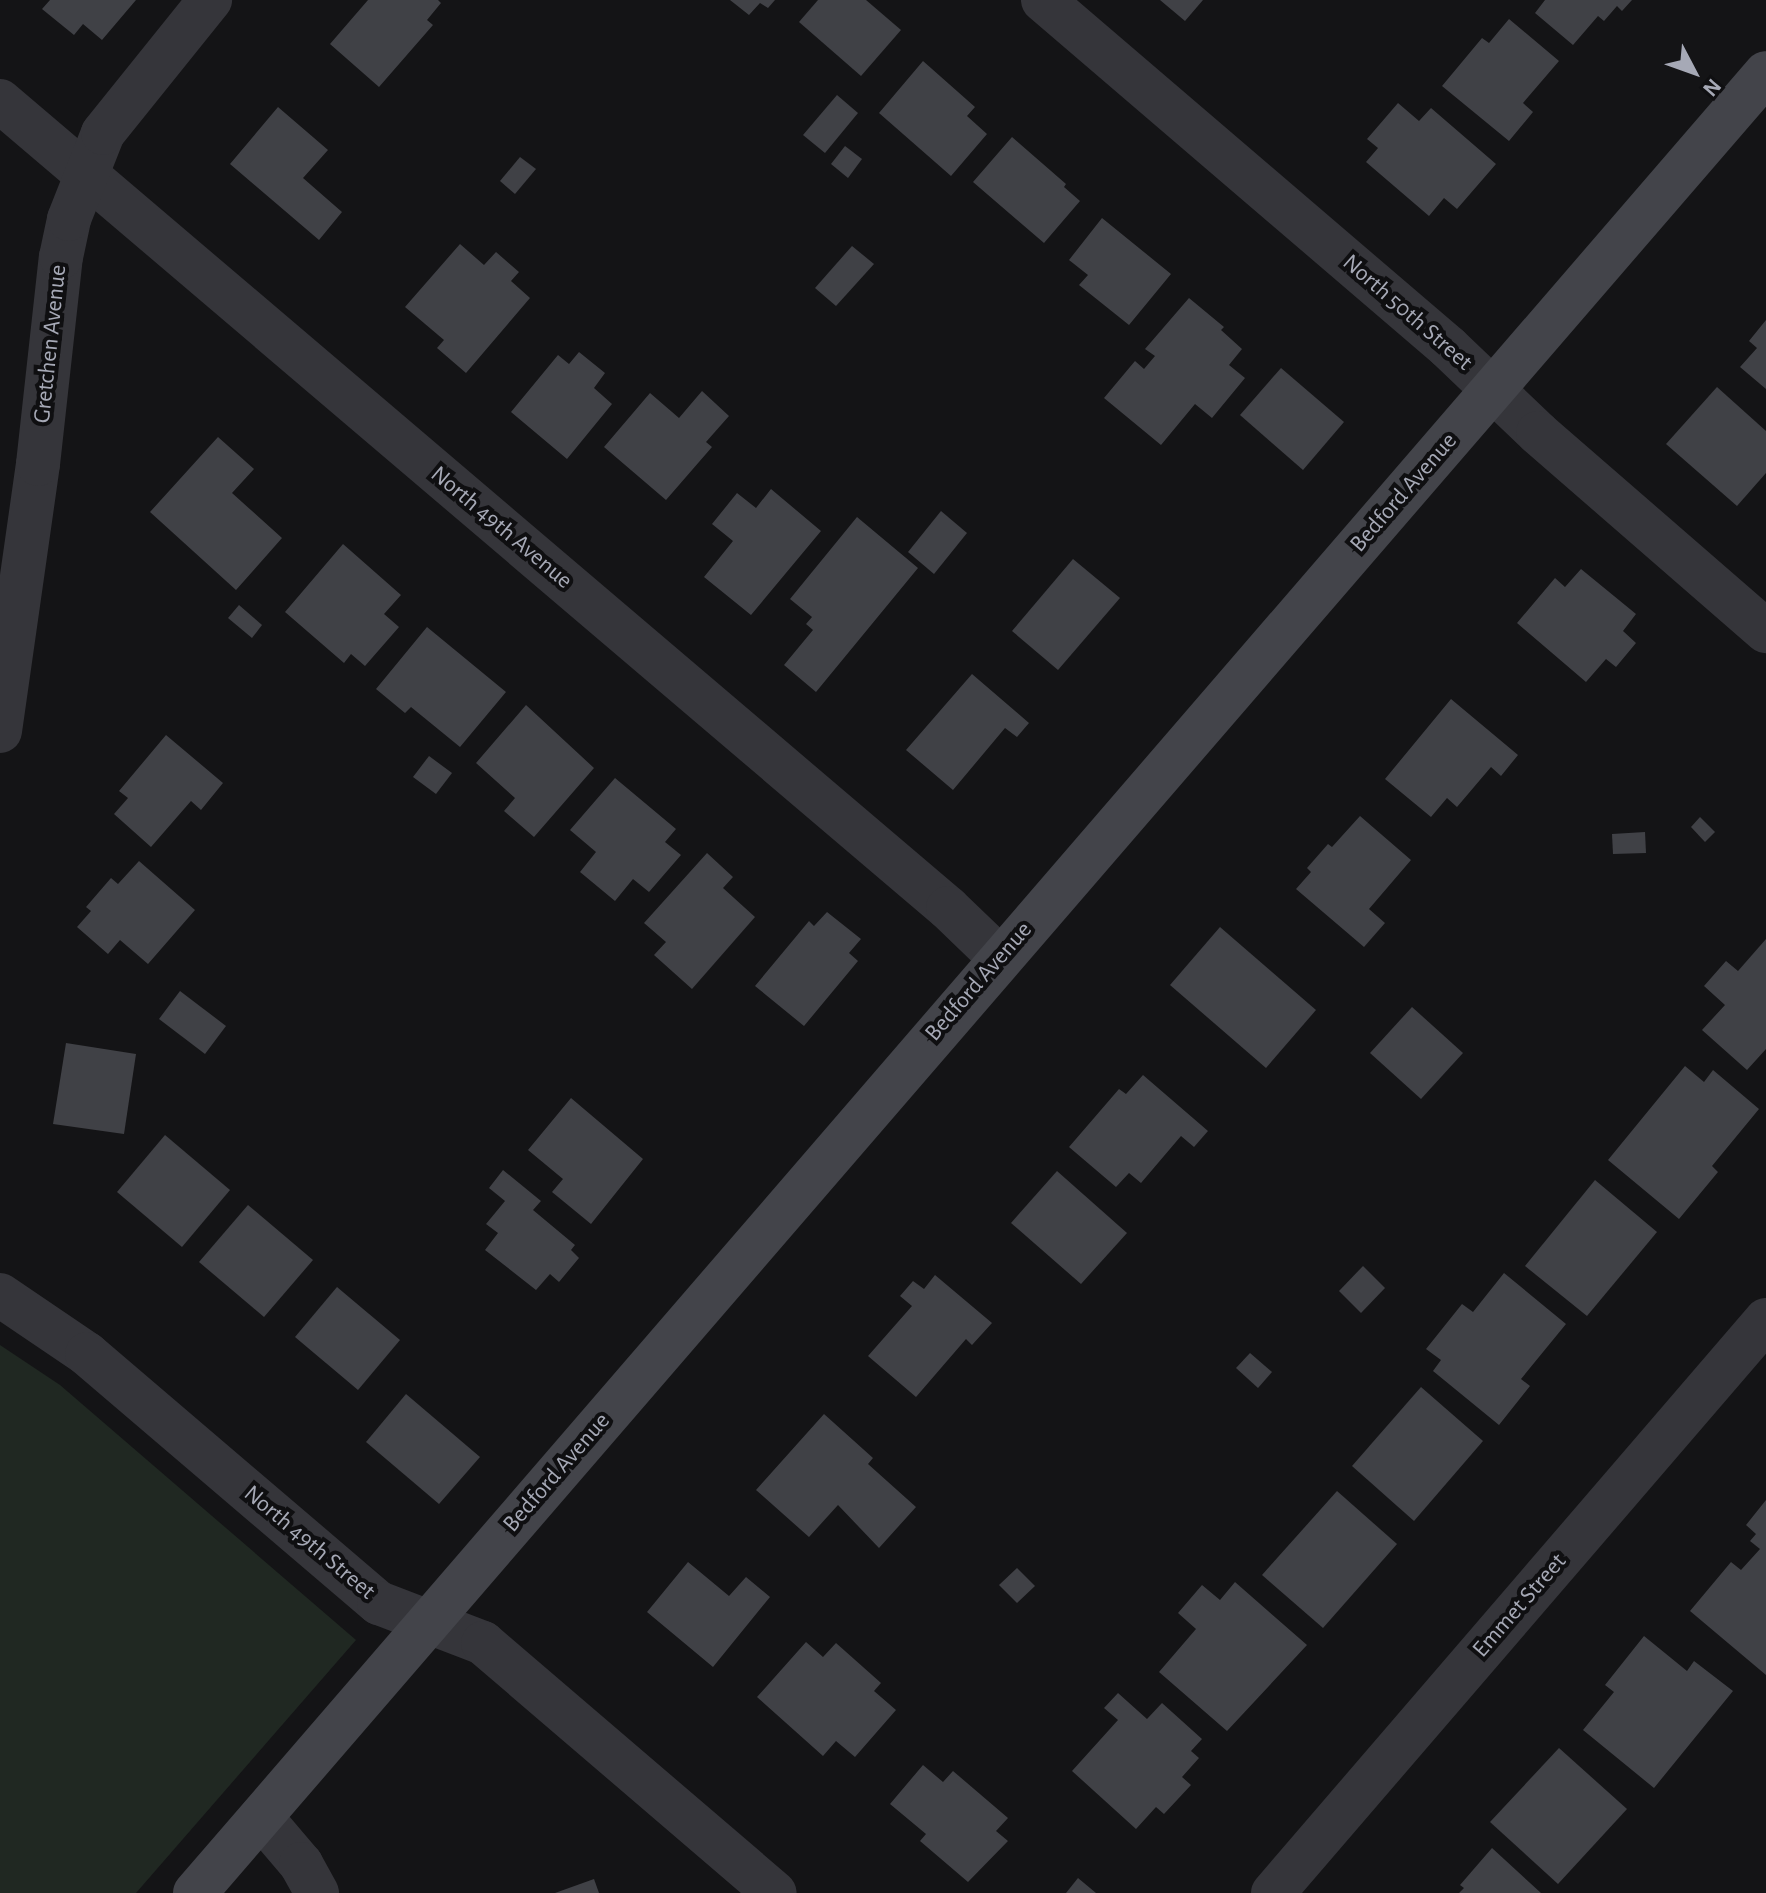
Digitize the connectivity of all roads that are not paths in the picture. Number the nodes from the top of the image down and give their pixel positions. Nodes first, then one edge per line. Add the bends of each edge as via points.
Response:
1 (210, 0) edge
2 (1043, 0) edge
3 (1766, 73) edge
4 (0, 101) edge
5 (86, 174) junction
6 (1494, 390) junction
7 (1766, 631) edge
8 (0, 731) edge
9 (1000, 958) junction
10 (0, 1295) edge
11 (1766, 1320) edge
12 (429, 1622) junction
13 (261, 1817) junction
14 (195, 1893) edge
15 (317, 1893) edge
16 (775, 1893) edge
17 (1273, 1893) edge

1 - 5 street, Gretchen Avenue via 103,133
2 - 6 street, North 50th Street
3 - 6 street, Bedford Avenue
4 - 5 street, North 49th Avenue
5 - 8 street, Gretchen Avenue via 61,257
5 - 9 street, North 49th Avenue via 948,908
6 - 7 street, North 50th Street
6 - 9 street, Bedford Avenue
9 - 12 street, Bedford Avenue
10 - 12 street, North 49th Street via 87,1354 379,1603
11 - 17 street, Emmet Street
12 - 13 street, Bedford Avenue
12 - 16 street, North 49th Street via 483,1643
13 - 14 street, Bedford Avenue
13 - 15 street via 301,1864

